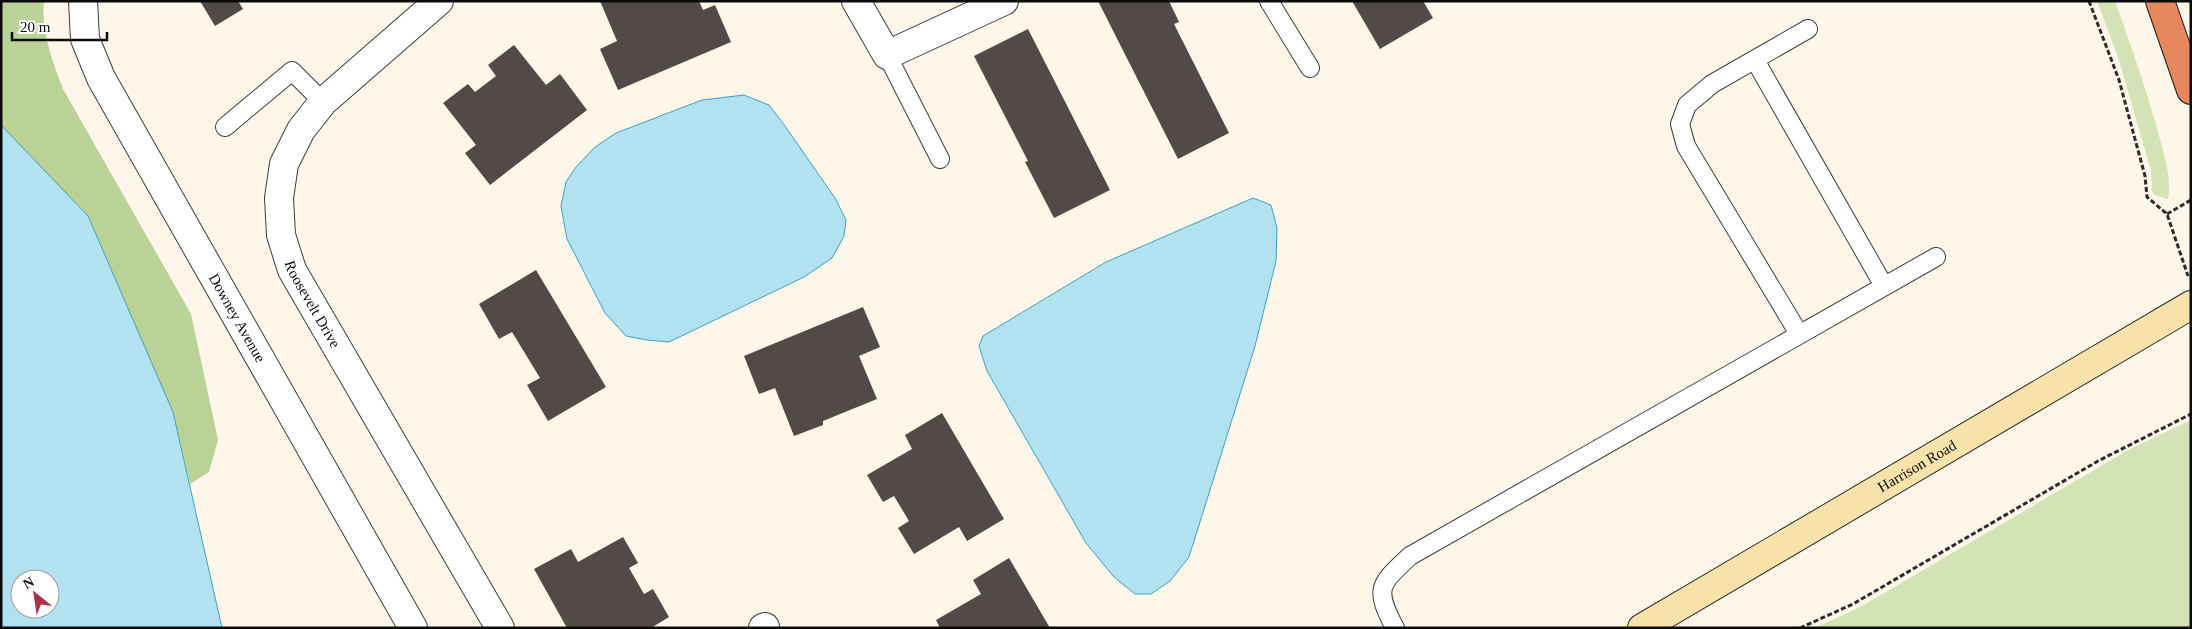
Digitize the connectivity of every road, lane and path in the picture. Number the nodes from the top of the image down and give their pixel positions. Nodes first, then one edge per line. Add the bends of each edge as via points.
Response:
1 (83, 1) edge
2 (439, 1) edge
3 (856, 1) edge
4 (1004, 1) edge
5 (1269, 1) edge
6 (2089, 1) edge
7 (2160, 1) edge
8 (1808, 29) dead end
9 (887, 55) junction
10 (1755, 60) junction
11 (1310, 68) dead end
12 (2191, 90) edge
13 (324, 102) junction
14 (225, 127) dead end
15 (940, 158) dead end
16 (2191, 200) edge
17 (2167, 214) junction
18 (1936, 257) dead end
19 (2191, 284) edge
20 (1884, 286) junction
21 (2191, 304) edge
22 (1799, 334) junction
23 (2191, 414) edge
24 (413, 628) edge
25 (500, 628) edge
26 (1395, 628) edge
27 (1642, 628) edge
28 (1800, 628) edge

1 - 24 street, Downey Avenue via 85,39 101,78
2 - 13 street, Roosevelt Drive
3 - 9 street
4 - 9 street
5 - 11 lane
6 - 17 path via 2119,80 2148,197
7 - 12 highway
8 - 10 lane
9 - 15 lane
10 - 20 lane
10 - 22 lane via 1712,84 1687,105 1680,124 1686,146
13 - 14 lane via 292,71
13 - 25 street, Roosevelt Drive via 301,130 284,164 279,198 281,235 292,270
16 - 17 path
17 - 19 path
18 - 20 lane
20 - 22 lane
21 - 27 street, Harrison Road
22 - 26 lane via 1410,556 1384,580 1382,598
23 - 28 path via 2098,461 1853,604

